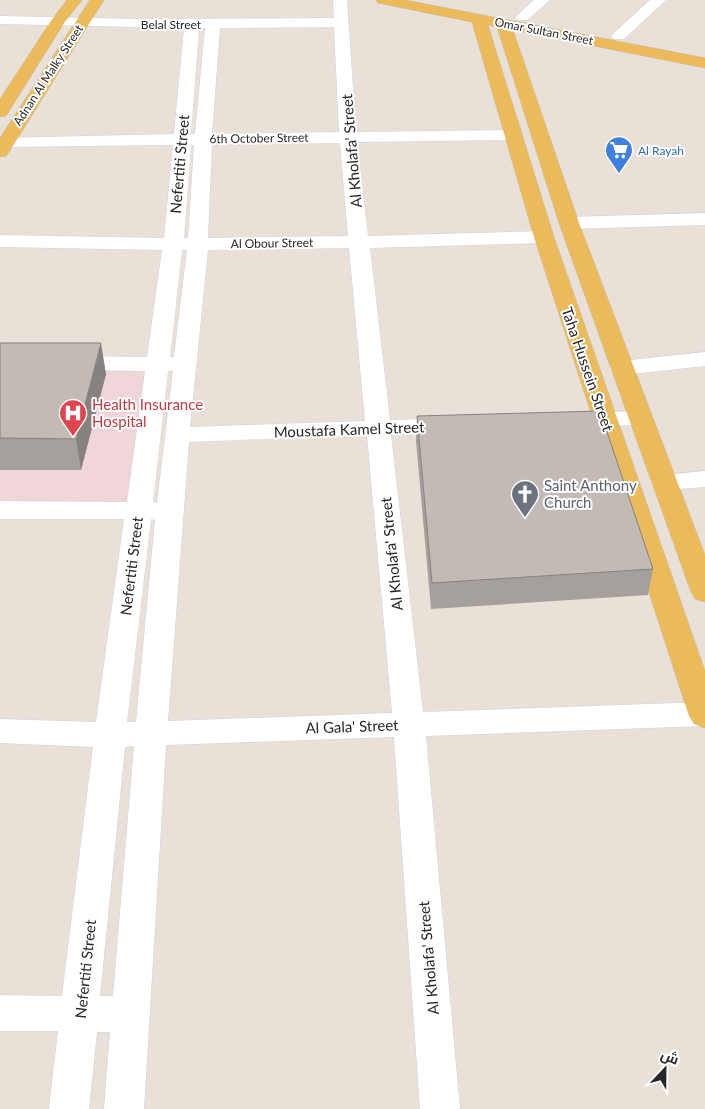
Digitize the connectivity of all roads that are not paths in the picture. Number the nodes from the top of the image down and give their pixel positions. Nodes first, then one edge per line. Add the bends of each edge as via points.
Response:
1 (75, 0) edge
2 (97, 0) edge
3 (383, 0) edge
4 (437, 0) edge
5 (543, 0) edge
6 (659, 0) edge
7 (340, 11) edge
8 (0, 20) edge
9 (58, 22) junction
10 (82, 22) junction
11 (202, 24) junction
12 (498, 25) junction
13 (619, 36) junction
14 (705, 52) edge
15 (705, 63) edge
16 (0, 112) edge
17 (512, 135) junction
18 (348, 137) junction
19 (192, 139) junction
20 (3, 147) edge
21 (705, 220) edge
22 (569, 222) junction
23 (544, 237) junction
24 (0, 241) edge
25 (360, 242) junction
26 (185, 244) junction
27 (705, 359) edge
28 (0, 362) edge
29 (158, 364) junction
30 (186, 364) junction
31 (622, 368) junction
32 (641, 418) junction
33 (605, 420) junction
34 (556, 421) edge
35 (476, 424) edge
36 (378, 428) junction
37 (177, 435) junction
38 (705, 479) edge
39 (664, 482) junction
40 (0, 510) edge
41 (138, 511) junction
42 (169, 511) junction
43 (705, 592) edge
44 (705, 715) edge
45 (409, 724) junction
46 (0, 732) edge
47 (151, 733) junction
48 (110, 735) junction
49 (0, 1014) edge
50 (80, 1014) junction
51 (132, 1014) junction
52 (69, 1109) edge
53 (124, 1109) edge
54 (428, 1109) edge
55 (440, 1109) edge

1 - 9 main road, Adnan Al Malky Street
2 - 10 main road, Adnan Al Malky Street
3 - 12 main road, Omar Sultan Street
4 - 12 main road, Omar Sultan Street
5 - 12 street
6 - 13 street
7 - 11 street, Belal Street
7 - 18 street, Al Kholafa' Street
8 - 9 street, Belal Street
9 - 10 street, Belal Street
9 - 16 main road, Adnan Al Malky Street
10 - 11 street, Belal Street
10 - 20 main road, Adnan Al Malky Street
11 - 19 street, Nefertiti Street
12 - 13 main road, Omar Sultan Street
12 - 15 main road, Omar Sultan Street
12 - 17 main road, Taha Hussein Street
12 - 22 main road, Taha Hussein Street
13 - 14 main road, Omar Sultan Street
17 - 18 street, 6th October Street
17 - 23 main road, Taha Hussein Street
18 - 19 street, 6th October Street
18 - 25 street, Al Kholafa' Street
19 - 20 street, 6th October Street
19 - 26 street, Nefertiti Street
21 - 22 street
22 - 31 main road, Taha Hussein Street
23 - 25 street, Al Obour Street
23 - 33 main road, Taha Hussein Street
24 - 26 street, Al Obour Street
25 - 26 street, Al Obour Street
25 - 36 street, Al Kholafa' Street
26 - 29 street, Nefertiti Street
26 - 30 street, Nefertiti Street
27 - 31 street
28 - 29 street
29 - 30 street
29 - 41 street, Nefertiti Street
30 - 37 street, Nefertiti Street
31 - 32 main road, Taha Hussein Street
32 - 33 street
32 - 39 main road, Taha Hussein Street
33 - 34 street
33 - 44 main road, Taha Hussein Street
35 - 36 street, Moustafa Kamel Street
36 - 37 street, Moustafa Kamel Street
36 - 45 street, Al Kholafa' Street
37 - 42 street, Nefertiti Street
38 - 39 street
39 - 43 main road, Taha Hussein Street
40 - 41 street
41 - 42 street
41 - 48 street, Nefertiti Street
42 - 47 street, Nefertiti Street
44 - 45 street, Al Gala' Street
45 - 47 street, Al Gala' Street
45 - 55 street, Al Kholafa' Street
46 - 48 street, Al Gala' Street
47 - 48 street, Al Gala' Street
47 - 51 street, Nefertiti Street
48 - 50 street, Nefertiti Street
49 - 50 street
50 - 51 street
50 - 52 street, Nefertiti Street
51 - 53 street, Nefertiti Street
54 - 55 street

